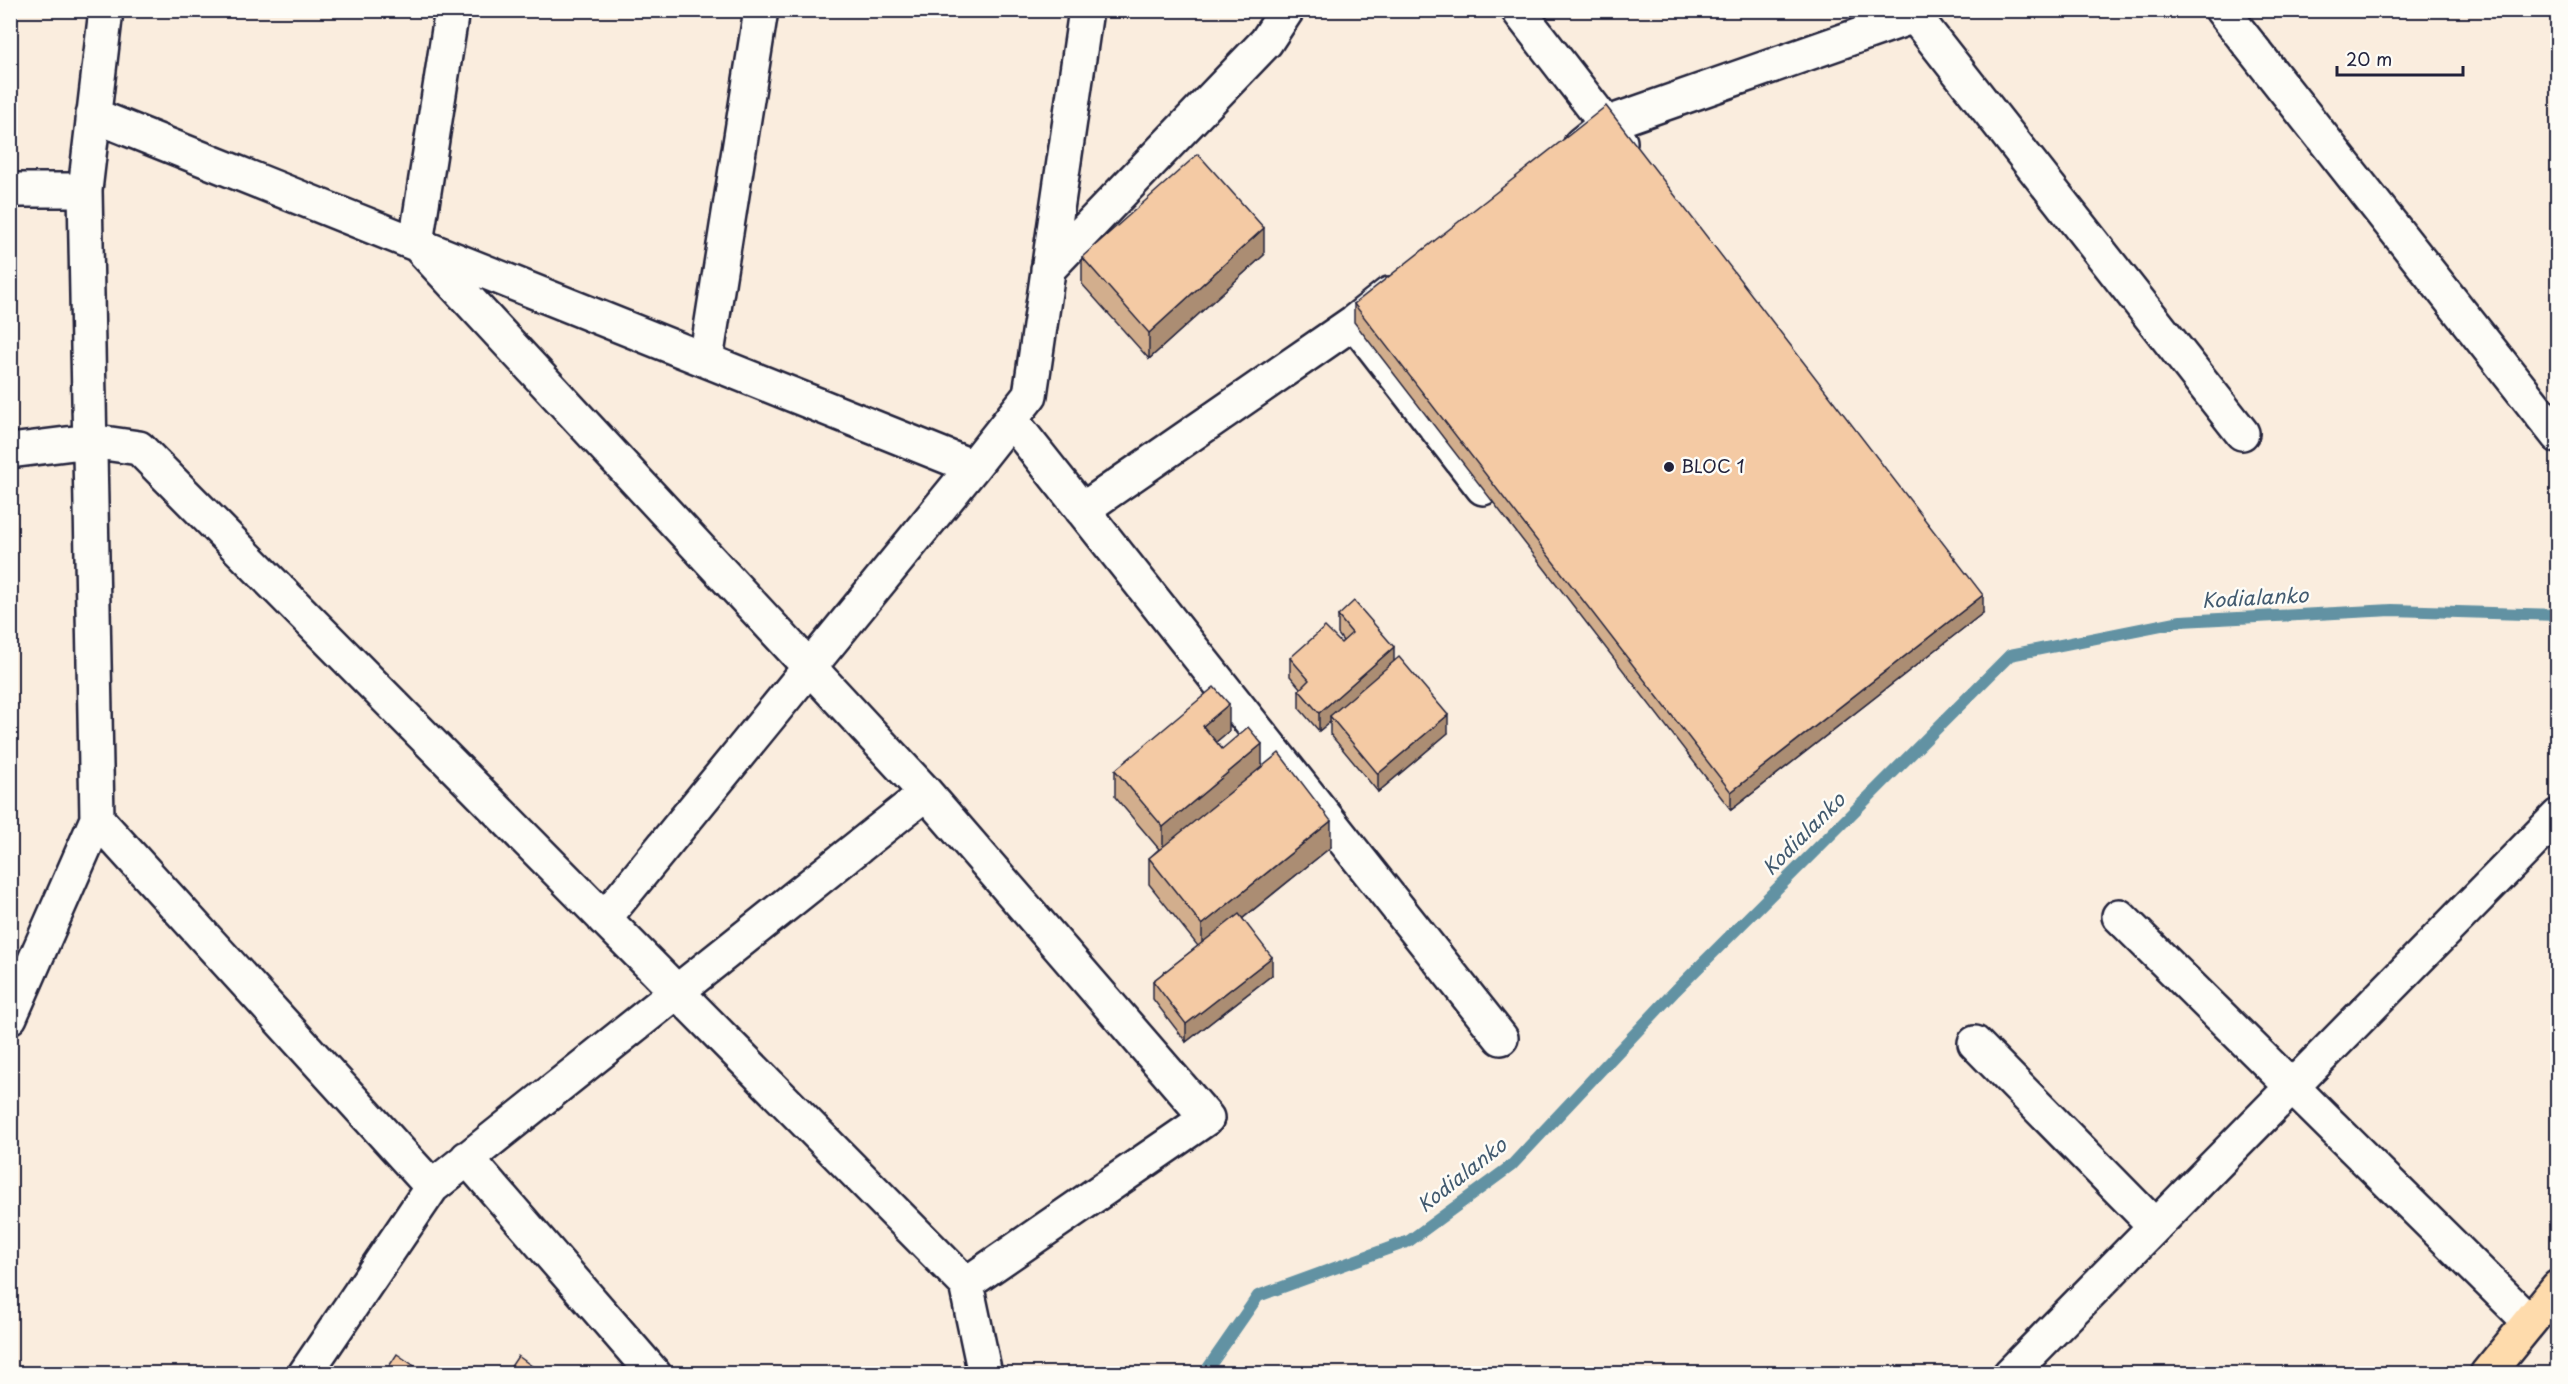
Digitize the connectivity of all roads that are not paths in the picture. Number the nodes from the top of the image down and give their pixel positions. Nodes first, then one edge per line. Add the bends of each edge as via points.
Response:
1 (106, 10) edge
2 (452, 10) edge
3 (761, 10) edge
4 (1086, 10) edge
5 (1287, 10) edge
6 (1518, 10) edge
7 (2222, 10) edge
8 (1915, 12) edge
9 (93, 115) junction
10 (1606, 124) junction
11 (1560, 161) edge
12 (1635, 162) edge
13 (10, 190) edge
14 (85, 190) junction
15 (416, 243) junction
16 (1048, 269) junction
17 (1410, 278) edge
18 (1354, 322) junction
19 (706, 360) junction
20 (1011, 420) junction
21 (2242, 433) dead end
22 (2558, 436) edge
23 (90, 441) junction
24 (10, 451) edge
25 (973, 468) junction
26 (1082, 510) junction
27 (1499, 510) edge
28 (810, 668) junction
29 (926, 793) junction
30 (2558, 816) edge
31 (97, 819) junction
32 (2119, 916) dead end
33 (604, 919) junction
34 (677, 991) junction
35 (10, 1017) edge
36 (1501, 1038) dead end
37 (1976, 1043) dead end
38 (2292, 1087) junction
39 (467, 1158) junction
40 (432, 1187) junction
41 (2155, 1226) junction
42 (966, 1284) junction
43 (2558, 1287) edge
44 (2529, 1321) junction
45 (305, 1374) edge
46 (654, 1374) edge
47 (985, 1374) edge
48 (2010, 1374) edge
49 (2487, 1374) edge

1 - 9 street
2 - 15 street
3 - 19 street
4 - 16 street
5 - 16 street via 1266,42
6 - 10 street
7 - 22 street
8 - 10 street
8 - 21 street
9 - 14 street
9 - 15 street
10 - 11 street
10 - 12 street
13 - 14 street
14 - 23 street
15 - 19 street
15 - 28 street
16 - 20 street via 1030,394
17 - 18 street
18 - 26 street
18 - 27 street
19 - 25 street
20 - 25 street
20 - 26 street
23 - 24 street
23 - 31 street
23 - 33 street via 139,448
25 - 28 street
26 - 36 street
28 - 29 street
28 - 33 street
29 - 34 street
29 - 42 street via 1207,1118
30 - 38 street
31 - 35 street
31 - 40 street
32 - 38 street
33 - 34 street
34 - 39 street
34 - 42 street
37 - 41 street
38 - 41 street
38 - 44 street
39 - 40 street
39 - 46 street
40 - 45 street
41 - 48 street
42 - 47 street
43 - 44 main road
44 - 49 main road

